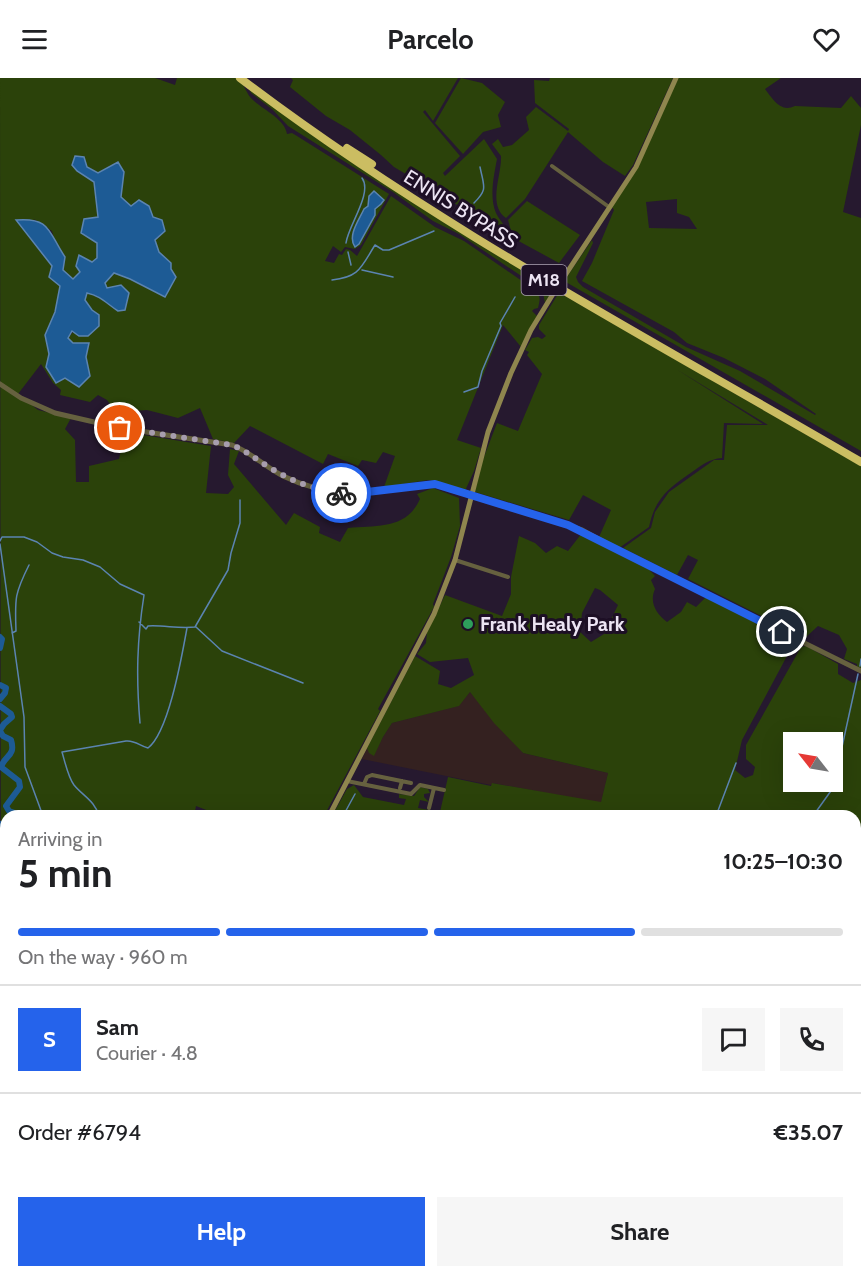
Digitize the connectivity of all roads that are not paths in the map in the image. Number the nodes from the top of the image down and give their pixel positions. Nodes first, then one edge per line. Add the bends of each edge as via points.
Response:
1 (240, 78) edge
2 (249, 78) edge
3 (676, 78) edge
4 (552, 166) dead end
5 (609, 207) junction
6 (564, 277) tunnel mouth
7 (553, 294) tunnel mouth
8 (0, 384) edge
9 (861, 456) edge
10 (861, 462) edge
11 (471, 495) junction
12 (455, 560) junction
13 (508, 577) dead end
14 (861, 671) edge
15 (347, 781) junction
16 (402, 781) junction
17 (411, 783) dead end
18 (364, 784) junction
19 (400, 788) dead end
20 (434, 788) junction
21 (444, 790) dead end
22 (424, 796) dead end
23 (432, 797) junction
24 (429, 808) dead end
25 (332, 810) edge

1 - 10 highway, ENNIS BYPASS / M18 via 366,167 506,257
2 - 9 highway, ENNIS BYPASS / M18 via 394,179 542,273
3 - 5 main road via 636,167
4 - 5 street
5 - 6 main road
7 - 11 main road via 511,373 488,432
8 - 11 street via 55,413 120,428 232,445 282,475 324,490 367,492 435,484
11 - 12 main road
11 - 14 street via 582,530
12 - 13 street
12 - 15 main road via 434,614
15 - 18 street
15 - 25 main road
16 - 17 street
16 - 18 street via 368,775
16 - 19 street
18 - 20 street via 411,794 420,785
20 - 21 street
20 - 23 street
22 - 23 street
23 - 24 street

